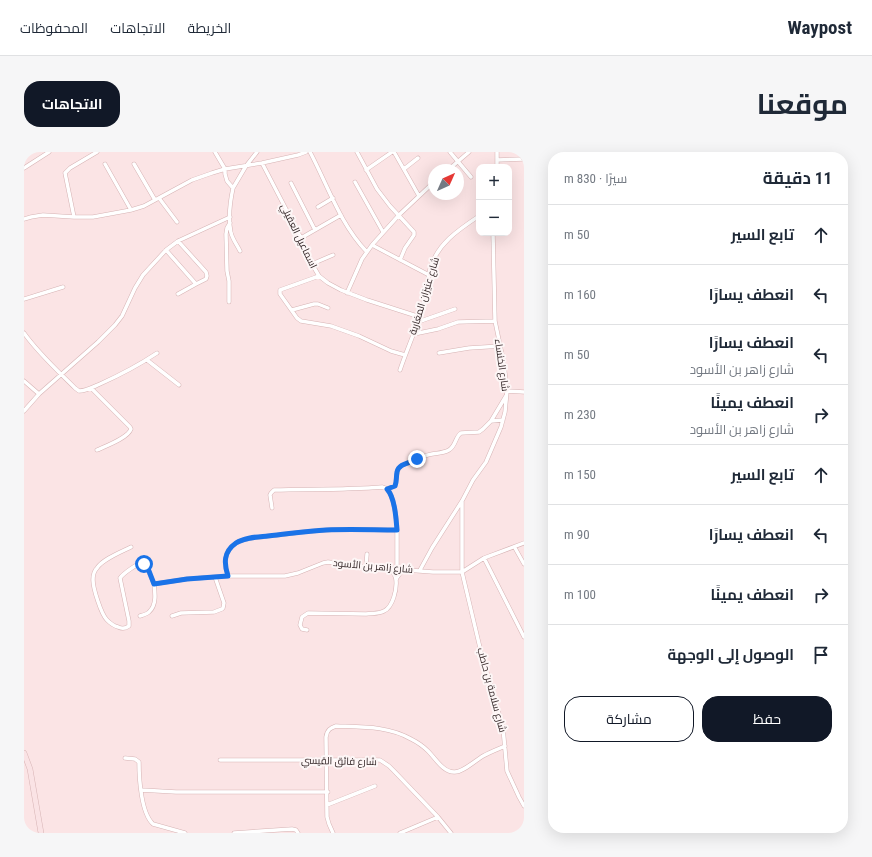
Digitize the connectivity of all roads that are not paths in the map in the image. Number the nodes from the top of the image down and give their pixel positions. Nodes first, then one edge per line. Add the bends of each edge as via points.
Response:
1 (49, 152) edge
2 (97, 152) edge
3 (215, 152) edge
4 (257, 152) edge
5 (306, 152) edge
6 (310, 152) edge
7 (357, 152) edge
8 (393, 152) edge
9 (450, 152) edge
10 (469, 152) edge
11 (497, 152) edge
12 (418, 158) dead end
13 (524, 159) edge
14 (497, 160) junction
15 (458, 162) junction
16 (262, 163) junction
17 (105, 164) dead end
18 (134, 164) dead end
19 (456, 164) edge
20 (497, 164) edge
21 (246, 166) junction
22 (24, 168) edge
23 (225, 169) junction
24 (366, 170) junction
25 (404, 170) junction
26 (471, 177) dead end
27 (355, 182) dead end
28 (291, 183) dead end
29 (233, 188) junction
30 (428, 188) edge
31 (419, 196) junction
32 (159, 198) junction
33 (333, 198) junction
34 (155, 200) junction
35 (318, 207) dead end
36 (131, 210) junction
37 (341, 215) junction
38 (399, 215) junction
39 (74, 217) junction
40 (230, 217) junction
41 (476, 218) edge
42 (24, 219) edge
43 (177, 222) dead end
44 (230, 223) junction
45 (315, 230) junction
46 (383, 232) junction
47 (493, 236) edge
48 (301, 238) junction
49 (178, 240) junction
50 (372, 244) junction
51 (166, 250) junction
52 (240, 251) dead end
53 (367, 252) junction
54 (333, 256) dead end
55 (400, 260) junction
56 (312, 264) junction
57 (429, 275) junction
58 (319, 276) junction
59 (196, 284) junction
60 (62, 288) dead end
61 (347, 293) junction
62 (178, 294) dead end
63 (24, 299) edge
64 (229, 302) dead end
65 (328, 308) dead end
66 (455, 309) dead end
67 (292, 310) junction
68 (420, 317) junction
69 (495, 321) junction
70 (418, 322) junction
71 (24, 333) edge
72 (414, 334) junction
73 (501, 346) junction
74 (157, 353) dead end
75 (438, 353) dead end
76 (405, 355) junction
77 (147, 360) junction
78 (400, 370) dead end
79 (62, 375) junction
80 (24, 381) edge
81 (179, 385) dead end
82 (92, 388) junction
83 (507, 392) junction
84 (524, 392) edge
85 (39, 394) junction
86 (24, 412) edge
87 (503, 420) junction
88 (491, 421) junction
89 (97, 450) dead end
90 (387, 489) junction
91 (462, 501) junction
92 (272, 508) dead end
93 (397, 530) junction
94 (524, 543) edge
95 (131, 547) dead end
96 (515, 548) junction
97 (366, 554) dead end
98 (484, 558) junction
99 (524, 564) edge
100 (366, 567) junction
101 (391, 569) junction
102 (397, 569) junction
103 (403, 569) junction
104 (420, 570) junction
105 (462, 572) junction
106 (228, 576) junction
107 (215, 577) junction
108 (396, 579) junction
109 (154, 584) junction
110 (140, 616) dead end
111 (172, 616) dead end
112 (307, 630) dead end
113 (524, 637) edge
114 (505, 746) junction
115 (24, 753) edge
116 (125, 758) dead end
117 (220, 760) dead end
118 (327, 761) junction
119 (375, 786) dead end
120 (141, 790) junction
121 (328, 792) junction
122 (327, 805) junction
123 (524, 806) edge
124 (438, 817) junction
125 (41, 833) edge
126 (185, 833) edge
127 (234, 833) edge
128 (298, 833) edge
129 (333, 833) edge
130 (400, 833) edge
131 (451, 833) edge

1 - 22 street
2 - 39 street via 66,173
3 - 23 street
4 - 21 street
5 - 16 street
6 - 33 street
7 - 24 street
8 - 24 street
8 - 25 street
9 - 15 street
10 - 15 street
11 - 14 street
12 - 25 street
13 - 14 street
14 - 20 street
15 - 19 street
15 - 26 street
16 - 21 street
16 - 48 street, اسماعيل العقيلي
17 - 36 street
18 - 34 street
21 - 23 street
21 - 29 street
23 - 29 street via 227,181
23 - 32 street via 192,180
24 - 38 street via 381,195
25 - 31 street
27 - 46 street
28 - 45 street
29 - 40 street
30 - 31 street
31 - 38 street
32 - 34 street
32 - 43 street
33 - 35 street
33 - 37 street
34 - 36 street
36 - 39 street via 93,217
37 - 45 street
37 - 53 street via 355,239
38 - 46 street
38 - 55 street via 414,234
39 - 42 street via 43,215
40 - 44 street
40 - 49 street
41 - 57 street, شارع عنيزان المغاربة via 439,249
44 - 52 street via 233,238
44 - 64 street via 226,234
45 - 48 street
46 - 50 street
47 - 69 street, شارع الخنساء
48 - 56 street, اسماعيل العقيلي
49 - 51 street
49 - 59 street via 206,274 206,279
50 - 53 street
50 - 55 street
51 - 59 street
51 - 79 street via 142,275 119,320
53 - 61 street
54 - 56 street
55 - 57 street
56 - 58 street, اسماعيل العقيلي
57 - 68 street, شارع عنيزان المغاربة
58 - 61 street, اسماعيل العقيلي
58 - 67 street via 280,290 280,294
59 - 62 street
60 - 63 street
61 - 68 street, اسماعيل العقيلي
65 - 67 street via 314,304
66 - 70 street
67 - 76 street via 301,322 331,326
68 - 70 street, شارع عنيزان المغاربة
69 - 72 street via 458,322
69 - 73 street, شارع الخنساء
70 - 72 street, شارع عنيزان المغاربة
71 - 79 street
72 - 76 street, شارع عنيزان المغاربة
73 - 75 street
73 - 83 street, شارع الخنساء
74 - 77 street
76 - 78 street, شارع عنيزان المغاربة
77 - 81 street
77 - 82 street
79 - 82 street via 79,391
79 - 85 street
80 - 85 street
82 - 89 street via 131,429 124,437
83 - 84 street
83 - 87 street, شارع الخنساء
83 - 88 street
85 - 86 street
87 - 88 street
87 - 91 street, شارع الخنساء via 486,462
88 - 90 street via 479,432 461,432 451,449 422,456 401,466 397,471 395,486
90 - 92 street via 382,487 274,490 270,495
90 - 93 street via 394,505
91 - 104 street, شارع الخنساء
91 - 105 street, شارع سلامة بن حاطب
93 - 102 street
93 - 106 street via 327,530 246,539 237,542 229,550 225,559
94 - 96 street
95 - 109 street via 103,562 94,574 93,583 106,620 122,629 129,626 121,582 124,574 144,564
96 - 98 street
96 - 99 street
97 - 100 street
98 - 105 street
98 - 113 street
100 - 101 street, شارع زاهر بن الأسود
100 - 106 street, شارع زاهر بن الأسود via 325,562 285,576
101 - 102 street, شارع زاهر بن الأسود
101 - 108 street
102 - 103 street, شارع زاهر بن الأسود
103 - 104 street, شارع زاهر بن الأسود
103 - 108 street
104 - 105 street, شارع زاهر بن الأسود
105 - 114 street, شارع سلامة بن حاطب via 503,728
106 - 107 street, شارع زاهر بن الأسود
107 - 109 street, شارع زاهر بن الأسود
107 - 111 street via 224,603 223,609
108 - 112 street via 392,603 386,610 366,614 308,613 302,617 300,625 302,629
109 - 110 street via 154,606
114 - 118 street via 453,772 446,770 421,745 401,734 384,729 336,726 327,732
114 - 123 street, شارع سلامة بن حاطب via 507,771
115 - 125 street via 30,769
116 - 120 street via 138,762
117 - 118 street, شارع فائق القيسي
118 - 121 street
118 - 124 street, شارع فائق القيسي via 384,762
119 - 122 street
120 - 121 street
120 - 126 street via 151,823
121 - 122 street
122 - 129 street via 327,817
124 - 130 street
124 - 131 street, شارع فائق القيسي
127 - 128 street via 287,829

